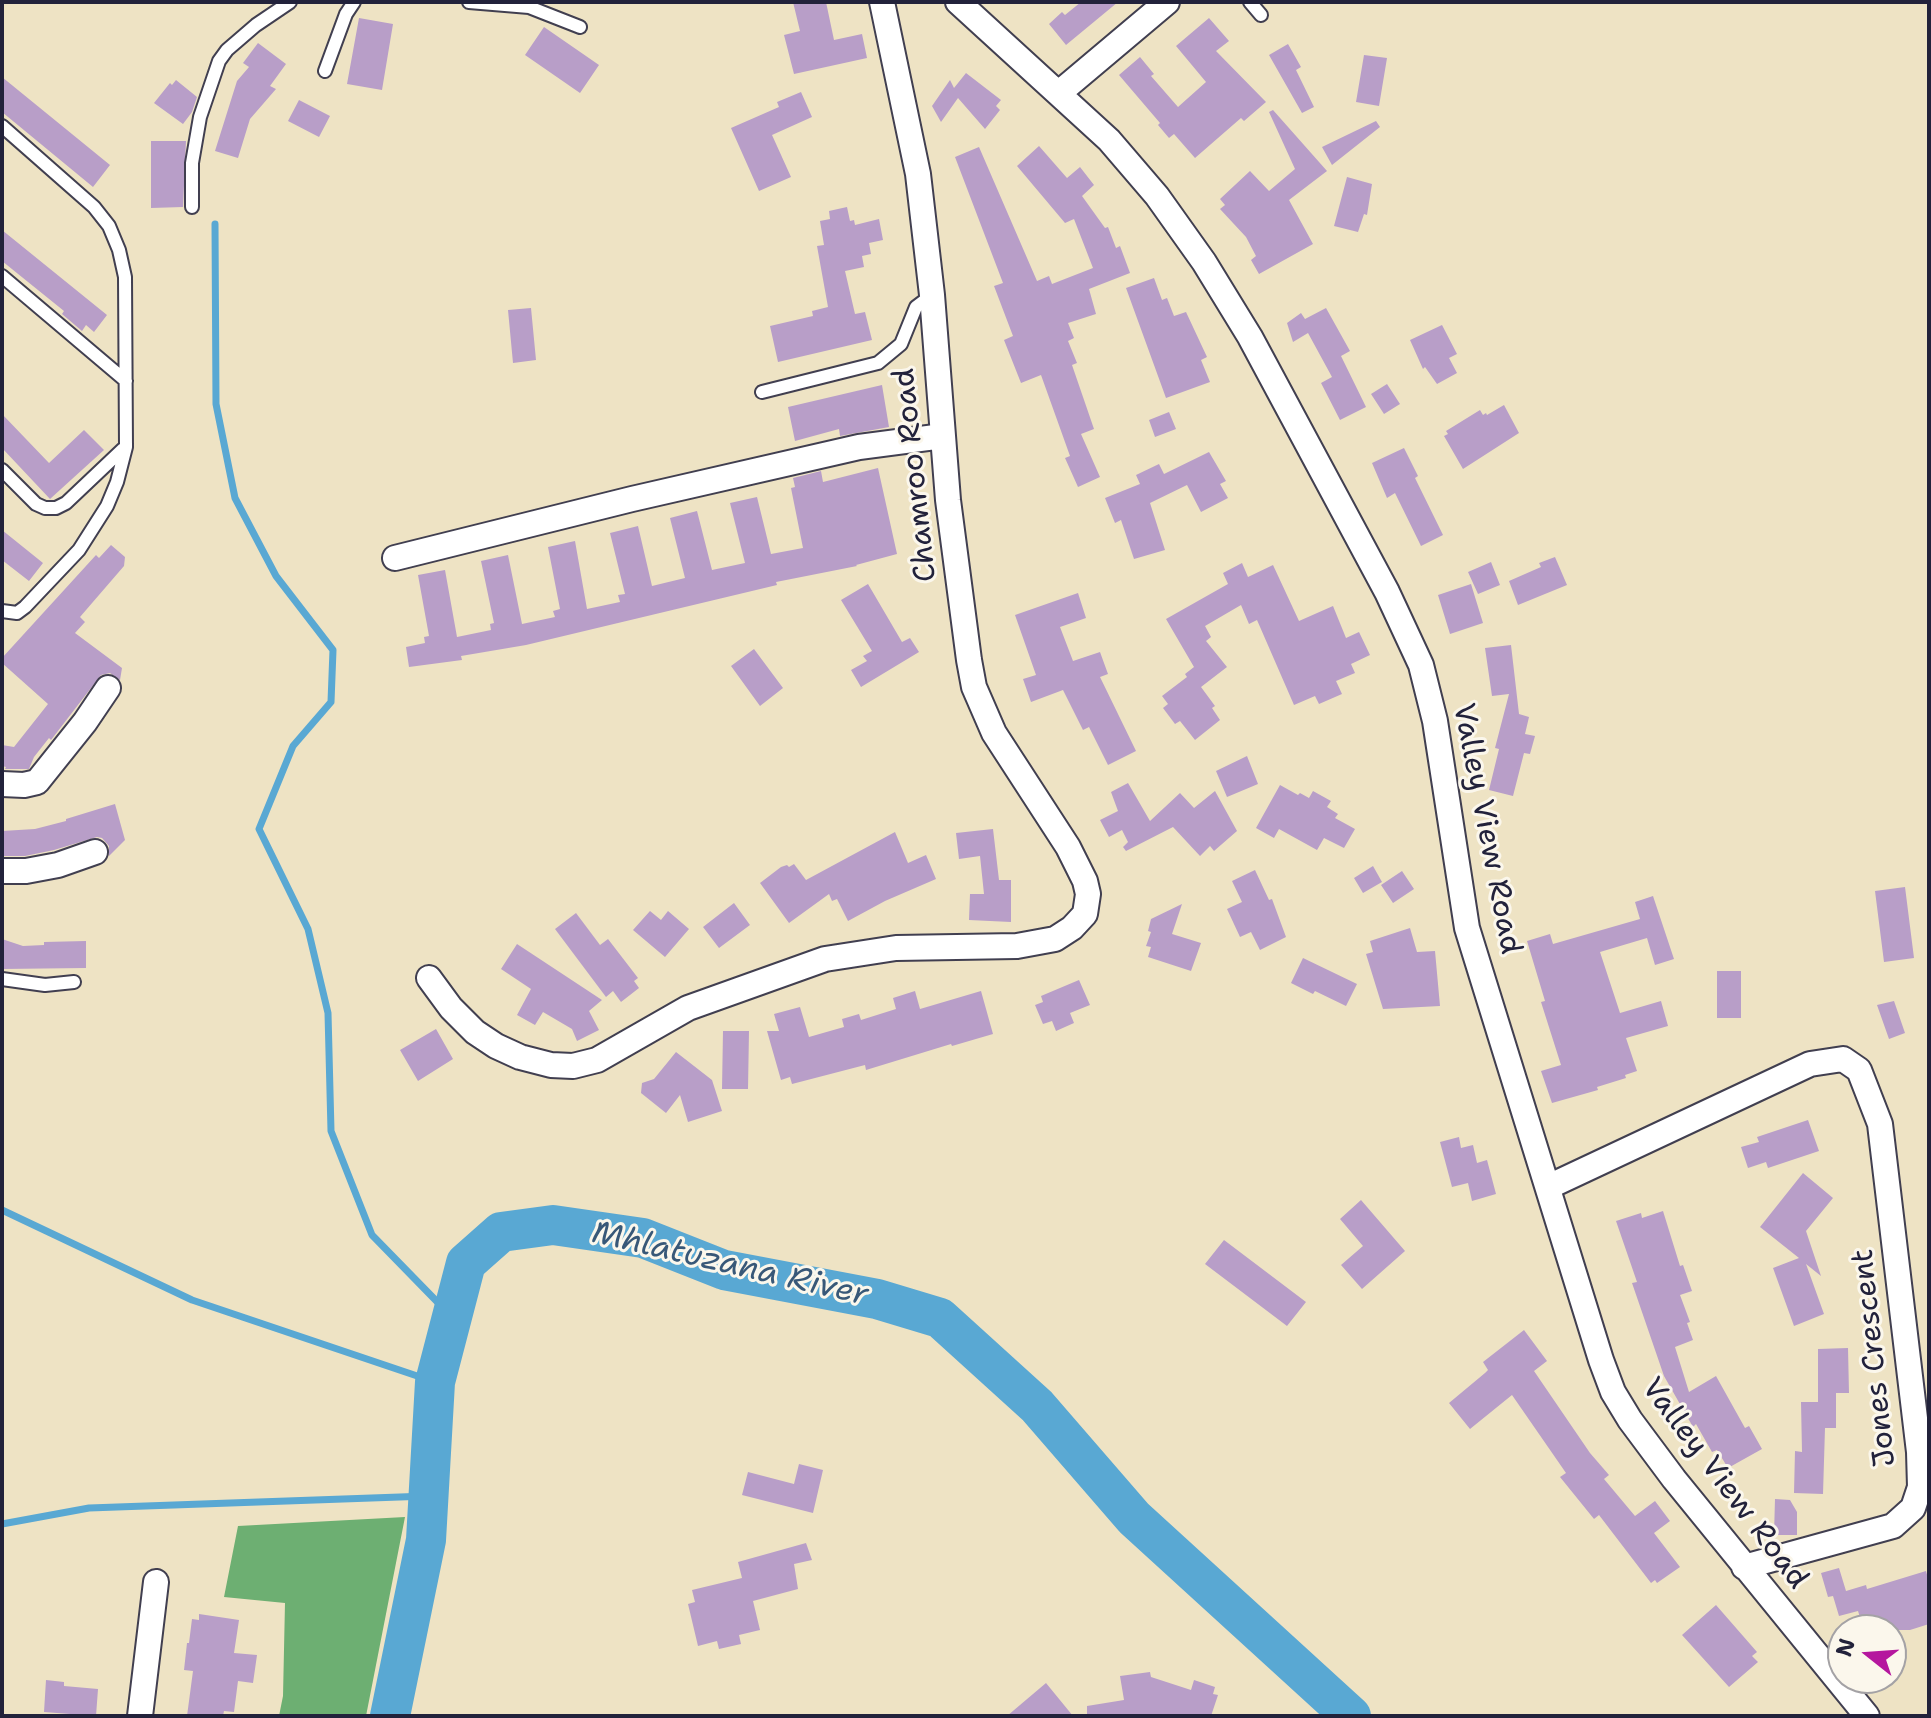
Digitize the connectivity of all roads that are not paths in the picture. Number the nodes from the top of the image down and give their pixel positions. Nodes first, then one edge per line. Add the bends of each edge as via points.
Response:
1 (290, 2) edge
2 (354, 2) edge
3 (469, 2) edge
4 (882, 2) edge
5 (958, 2) edge
6 (1167, 2) edge
7 (1250, 2) edge
8 (1261, 15) dead end
9 (580, 27) dead end
10 (325, 71) dead end
11 (1059, 93) junction
12 (2, 126) edge
13 (192, 207) dead end
14 (2, 276) edge
15 (932, 295) junction
16 (126, 381) junction
17 (762, 392) dead end
18 (943, 436) junction
19 (126, 447) junction
20 (2, 470) edge
21 (395, 558) dead end
22 (2, 611) edge
23 (108, 688) dead end
24 (2, 784) edge
25 (95, 852) dead end
26 (2, 871) edge
27 (429, 978) dead end
28 (2, 979) edge
29 (74, 982) dead end
30 (1548, 1187) junction
31 (1744, 1567) junction
32 (156, 1582) dead end
33 (140, 1716) edge
34 (1867, 1716) edge

1 - 13 lane via 256,25 219,61 200,117
2 - 10 lane
3 - 9 lane via 529,7
4 - 15 street, Chamroo Road via 918,174
5 - 11 street, Valley View Road
6 - 11 street
7 - 8 lane
11 - 30 street, Valley View Road via 1157,196 1204,262 1250,337 1421,665 1435,721 1467,928
12 - 16 lane via 71,184 109,226 125,277
14 - 16 lane
15 - 17 lane via 916,307 901,344 878,363
15 - 18 street, Chamroo Road
16 - 19 lane
18 - 21 street via 859,447
18 - 27 street, Chamroo Road via 974,687 994,733 1085,881 1085,914 1072,928 1055,939 1017,946 896,948 825,959 688,1008 597,1060 573,1066 541,1062 496,1046 451,1008
19 - 20 lane via 56,508 36,504
19 - 22 lane via 107,506 79,550 25,607 17,613
23 - 24 street via 37,782
25 - 26 street via 58,865
28 - 29 lane via 45,985
30 - 31 street, Valley View Road via 1613,1392
30 - 31 street, Jones Crescent via 1810,1064 1843,1059 1859,1070 1880,1124 1920,1487 1913,1508 1893,1526
31 - 34 street, Valley View Road
32 - 33 street

